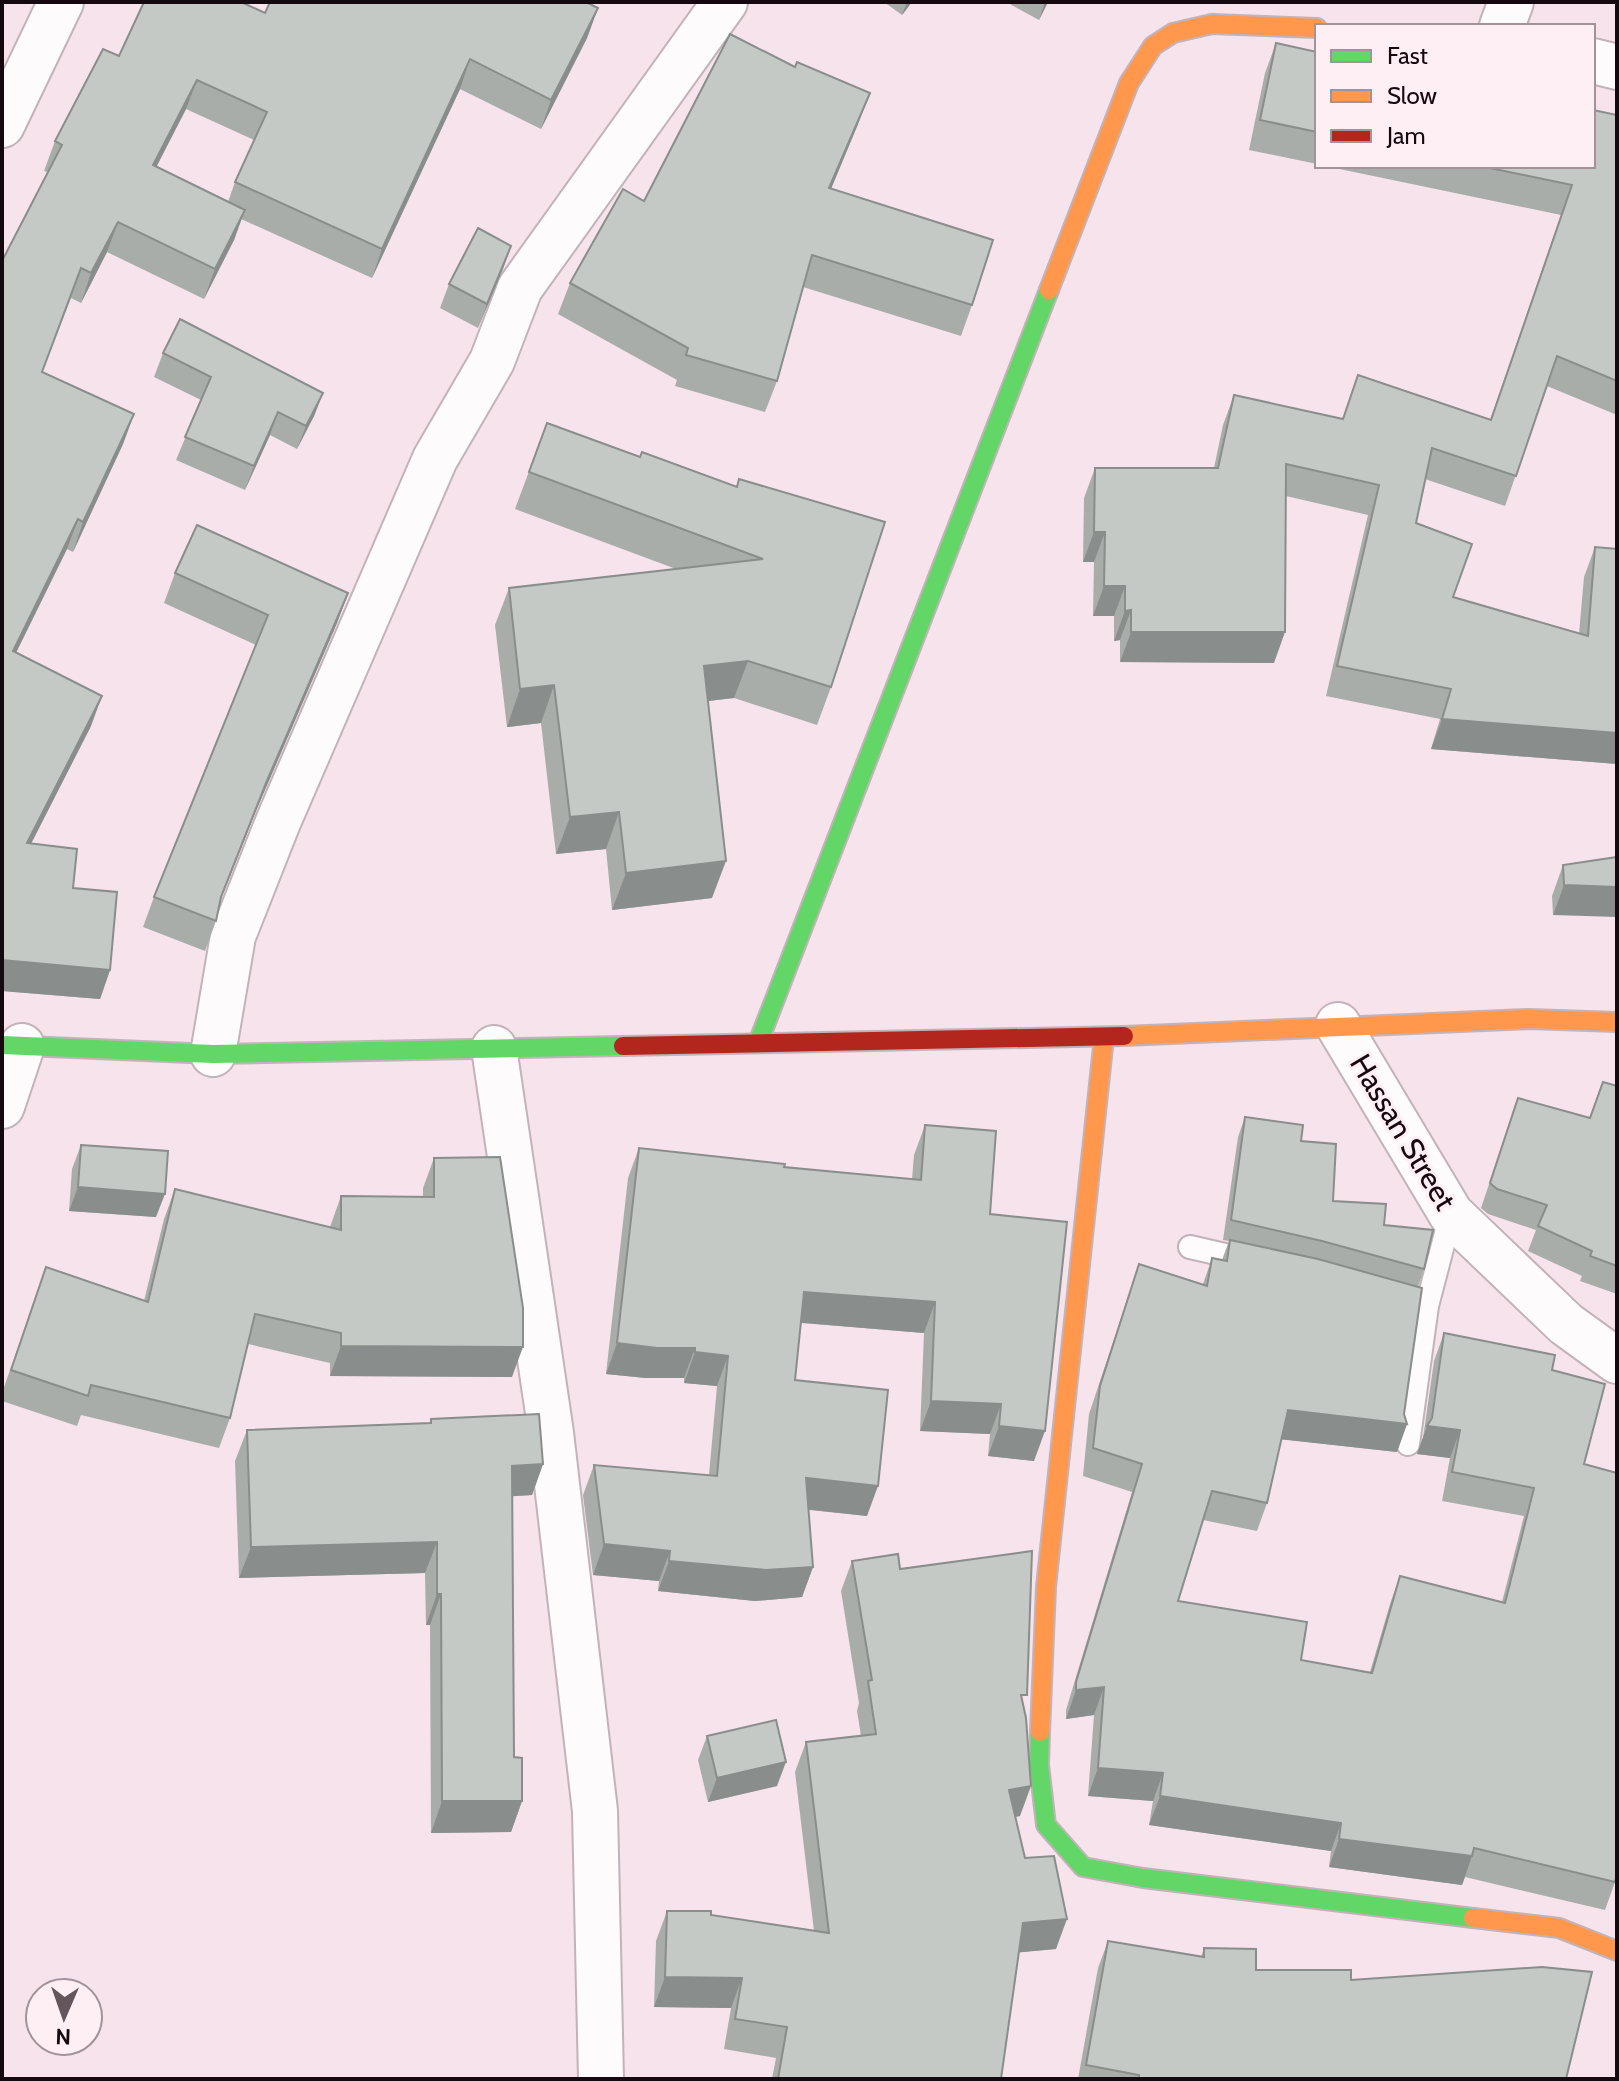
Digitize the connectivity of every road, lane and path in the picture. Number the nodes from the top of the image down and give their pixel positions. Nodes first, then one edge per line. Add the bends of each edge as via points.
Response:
1 (61, 2) edge
2 (725, 2) edge
3 (1511, 2) edge
4 (1503, 24) edge
5 (1315, 28) edge
6 (1595, 62) edge
7 (1617, 67) edge
8 (2, 125) edge
9 (1617, 1022) edge
10 (1338, 1025) junction
11 (1104, 1037) junction
12 (758, 1043) junction
13 (12, 1046) edge
14 (494, 1048) junction
15 (213, 1054) junction
16 (2, 1106) edge
17 (1451, 1214) junction
18 (1190, 1247) dead end
19 (1266, 1264) edge
20 (1617, 1361) edge
21 (1408, 1444) edge
22 (1617, 1951) edge
23 (601, 2079) edge

1 - 8 street
2 - 15 street via 520,288 492,361 435,459 233,936
3 - 4 street
5 - 12 street via 1189,27 1156,42 1129,83
6 - 7 street
9 - 10 street
10 - 11 street
10 - 17 street, Hassan Street
11 - 12 street
11 - 22 street via 1046,1587 1039,1765 1046,1825 1083,1867 1559,1928
12 - 14 street
13 - 15 street
13 - 16 street
14 - 15 street
14 - 23 street via 551,1433 595,1811
17 - 20 street, Hassan Street via 1566,1324
17 - 21 lane via 1420,1304
18 - 19 lane

